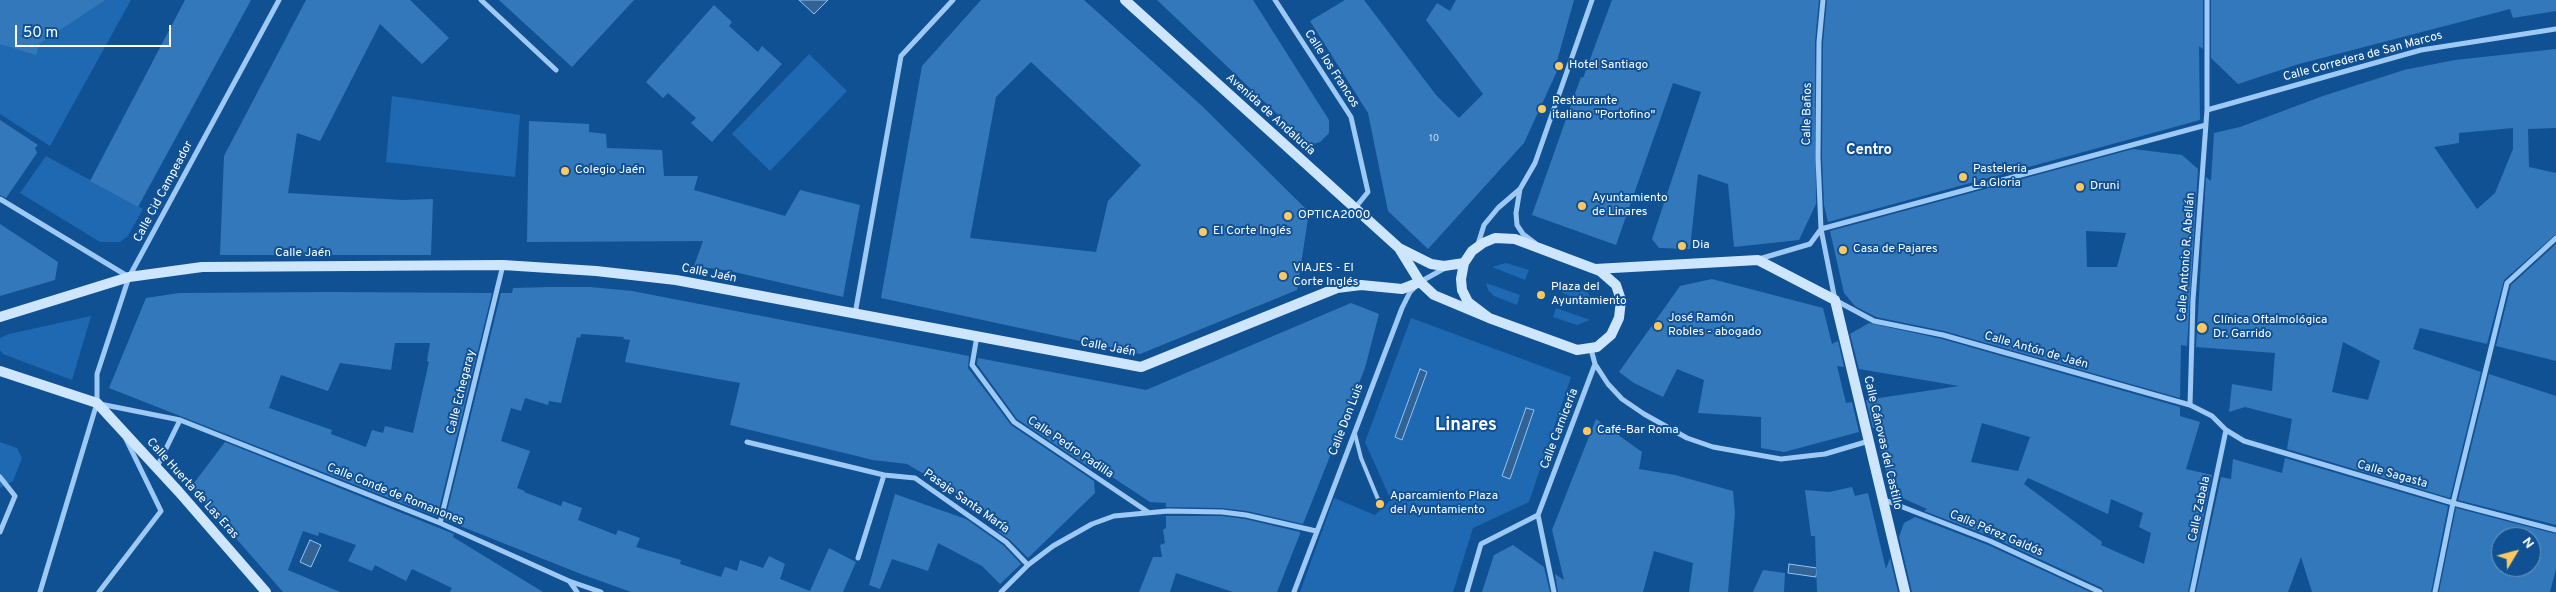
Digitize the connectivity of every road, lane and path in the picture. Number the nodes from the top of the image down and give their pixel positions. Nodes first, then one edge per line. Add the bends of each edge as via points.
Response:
1 (279, 0) edge
2 (481, 0) edge
3 (952, 0) edge
4 (1125, 0) edge
5 (1274, 0) edge
6 (1592, 0) edge
7 (1823, 0) edge
8 (2206, 0) edge
9 (2556, 29) edge
10 (556, 70) dead end
11 (2207, 110) junction
12 (2206, 126) junction
13 (1520, 189) junction
14 (0, 199) edge
15 (1355, 208) junction
16 (1820, 229) junction
17 (2556, 238) edge
18 (1477, 247) junction
19 (1399, 248) junction
20 (1542, 248) junction
21 (1758, 260) junction
22 (1464, 263) junction
23 (503, 265) junction
24 (1450, 266) junction
25 (1595, 269) junction
26 (129, 277) junction
27 (1420, 282) junction
28 (1835, 300) junction
29 (855, 314) junction
30 (1, 317) edge
31 (1489, 318) junction
32 (977, 336) junction
33 (1591, 349) junction
34 (1595, 364) junction
35 (0, 371) edge
36 (97, 403) junction
37 (2190, 405) junction
38 (180, 420) junction
39 (120, 428) junction
40 (2226, 430) junction
41 (1355, 434) junction
42 (1869, 441) junction
43 (746, 442) dead end
44 (157, 467) junction
45 (884, 475) junction
46 (0, 477) edge
47 (1882, 499) junction
48 (2453, 503) junction
49 (1380, 504) dead end
50 (1148, 512) junction
51 (1538, 516) junction
52 (440, 523) junction
53 (2556, 530) edge
54 (1316, 531) junction
55 (0, 532) edge
56 (858, 558) dead end
57 (1028, 565) junction
58 (569, 581) junction
59 (40, 592) edge
60 (98, 592) edge
61 (266, 592) edge
62 (577, 592) edge
63 (601, 592) edge
64 (1001, 592) edge
65 (1294, 592) edge
66 (1466, 592) edge
67 (1554, 592) edge
68 (1905, 592) edge
69 (2100, 592) edge
70 (2192, 592) edge
71 (2434, 592) edge

1 - 26 street, Calle Cid Campeador
2 - 10 street
3 - 29 street via 901,56
4 - 15 street, Avenida de Andalucía
5 - 15 street, Calle los Francos via 1351,117 1368,192
6 - 13 street via 1535,163
7 - 16 street, Calle Baños via 1819,42
8 - 11 street, Calle Antonio R. Abellán
9 - 11 street, Calle Corredera de San Marcos via 2422,50
11 - 12 street, Calle Antonio R. Abellán
12 - 16 street
12 - 37 street, Calle Antonio R. Abellán via 2192,300
13 - 18 street via 1484,225
13 - 20 street via 1517,225 1523,234
14 - 26 street
15 - 19 street, Avenida de Andalucía
16 - 21 street via 1810,244
16 - 28 street, Calle Baños
17 - 48 street via 2506,283
18 - 20 street via 1489,240 1508,237
18 - 22 street
19 - 24 street via 1431,264
19 - 27 street
20 - 25 street
21 - 25 street
21 - 28 street
22 - 24 street
22 - 31 street via 1461,284 1464,297 1473,308
23 - 26 street, Calle Jaén via 202,267
23 - 29 street, Calle Jaén via 676,280
23 - 52 street, Calle Echegaray
24 - 27 street
25 - 33 street via 1616,284 1621,312 1611,335
26 - 30 street, Calle Jaén
26 - 36 street, Calle Cid Campeador via 97,374
27 - 31 street via 1442,300
27 - 32 street, Calle Jaén via 1399,289 1361,285 1337,288 1141,367
27 - 41 street, Calle Don Luis via 1410,292 1402,308
28 - 37 street, Calle Antón de Jaén via 1874,321 1943,335
28 - 42 street, Calle Cánovas del Castillo
29 - 32 street, Calle Jaén
31 - 33 street via 1569,348
32 - 50 street, Calle Pedro Padilla via 972,364 1014,422
33 - 34 street
34 - 42 street via 1622,399 1687,438 1713,447 1781,459 1825,454
34 - 51 street, Calle Carnicería
35 - 36 street, Calle Huerta de Las Eras
36 - 38 street, Calle Conde de Romanones
36 - 39 street, Calle Huerta de Las Eras
36 - 59 street
37 - 40 street, Calle Antón de Jaén via 2212,416
38 - 44 street
38 - 52 street, Calle Conde de Romanones
39 - 44 street, Calle Huerta de Las Eras
39 - 60 street via 161,511
40 - 48 street, Calle Sagasta via 2244,441
40 - 70 street, Calle Zabala
41 - 49 lane
41 - 54 street, Calle Don Luis
42 - 47 street, Calle Cánovas del Castillo
43 - 45 street, Pasaje Santa María
44 - 61 street, Calle Huerta de Las Eras
45 - 56 street
45 - 57 street, Pasaje Santa María via 915,478 1006,542
46 - 55 street via 15,496
47 - 68 street, Calle Cánovas del Castillo
47 - 69 street, Calle Pérez Galdós via 1990,541
48 - 53 street, Calle Sagasta
48 - 71 street
50 - 54 street via 1230,513
50 - 57 street via 1114,516 1092,524 1065,538
51 - 66 street via 1481,544
51 - 67 street
52 - 58 street, Calle Conde de Romanones
54 - 65 street, Calle Don Luis
57 - 64 street
58 - 62 street
58 - 63 street, Calle Conde de Romanones

